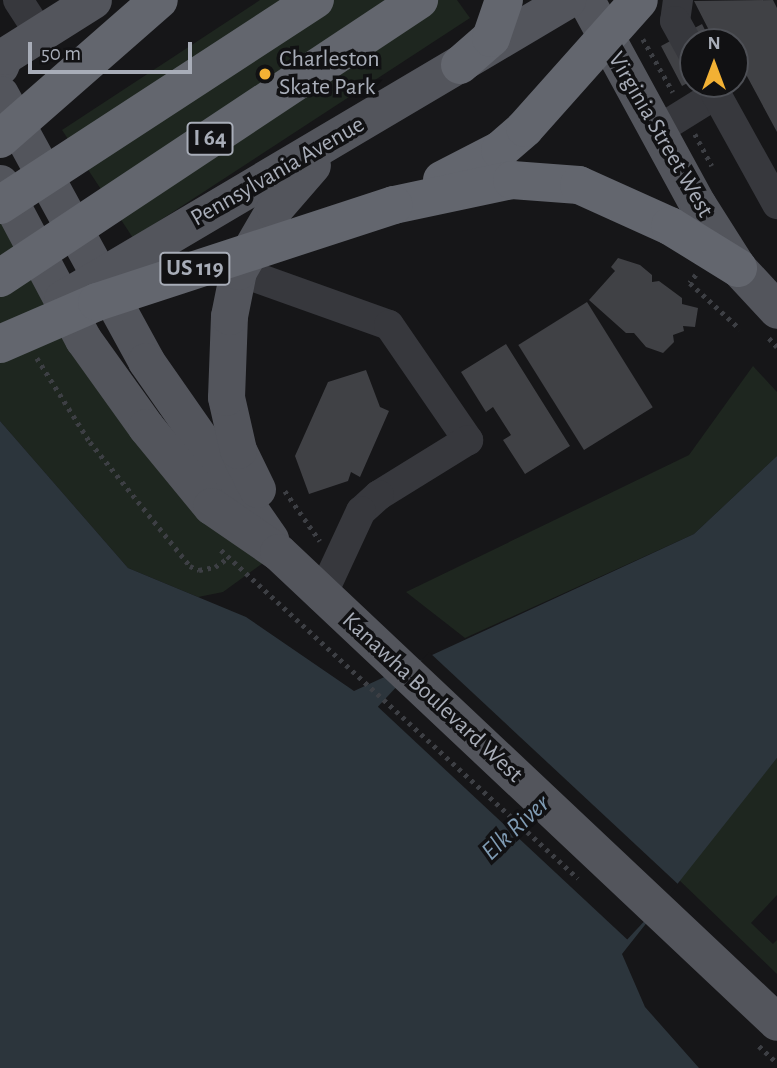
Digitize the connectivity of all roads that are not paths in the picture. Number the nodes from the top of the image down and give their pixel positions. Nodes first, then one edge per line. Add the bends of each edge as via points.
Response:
1 (18, 0) edge
2 (93, 0) edge
3 (159, 0) edge
4 (419, 0) edge
5 (504, 0) edge
6 (567, 0) edge
7 (586, 0) edge
8 (639, 0) edge
9 (678, 0) edge
10 (309, 2) edge
11 (679, 28) edge
12 (40, 34) junction
13 (606, 40) junction
14 (460, 65) junction
15 (0, 66) edge
16 (0, 94) edge
17 (701, 98) edge
18 (718, 98) edge
19 (346, 132) junction
20 (655, 132) junction
21 (0, 139) edge
22 (0, 183) edge
23 (777, 204) edge
24 (0, 205) edge
25 (394, 205) junction
26 (720, 269) junction
27 (238, 271) junction
28 (98, 277) junction
29 (0, 278) edge
30 (61, 299) junction
31 (777, 310) edge
32 (17, 349) edge
33 (278, 552) junction
34 (321, 597) junction
35 (777, 1022) edge

1 - 12 street
2 - 12 main road
3 - 21 highway, bridge
4 - 29 highway, I 64, bridge
5 - 14 highway via 491,38
6 - 14 main road, Pennsylvania Avenue
7 - 13 main road, Virginia Street West
8 - 13 highway, US 119
9 - 11 street via 675,21
10 - 24 highway, I 64, bridge
12 - 15 main road via 4,56
13 - 20 main road, Virginia Street West
13 - 25 highway, US 119 via 500,149
14 - 19 main road, Pennsylvania Avenue
16 - 28 main road, Kanawha Boulevard West
17 - 20 street
18 - 23 street
19 - 27 main road via 274,209
19 - 28 main road, Pennsylvania Avenue
20 - 26 main road, Virginia Street West
22 - 30 main road, Kanawha Boulevard West
25 - 26 highway via 512,180 579,185 670,226
25 - 32 highway, US 119, bridge via 97,302
26 - 31 main road, Virginia Street West
27 - 33 main road via 229,316 226,397 238,450 268,507
27 - 34 street via 389,326 468,440 361,511
28 - 30 main road, Pennsylvania Avenue
28 - 33 main road, Kanawha Boulevard West via 146,360
30 - 33 main road, Kanawha Boulevard West via 111,380 211,506
33 - 34 main road, Kanawha Boulevard West
34 - 35 main road, Kanawha Boulevard West via 358,651

